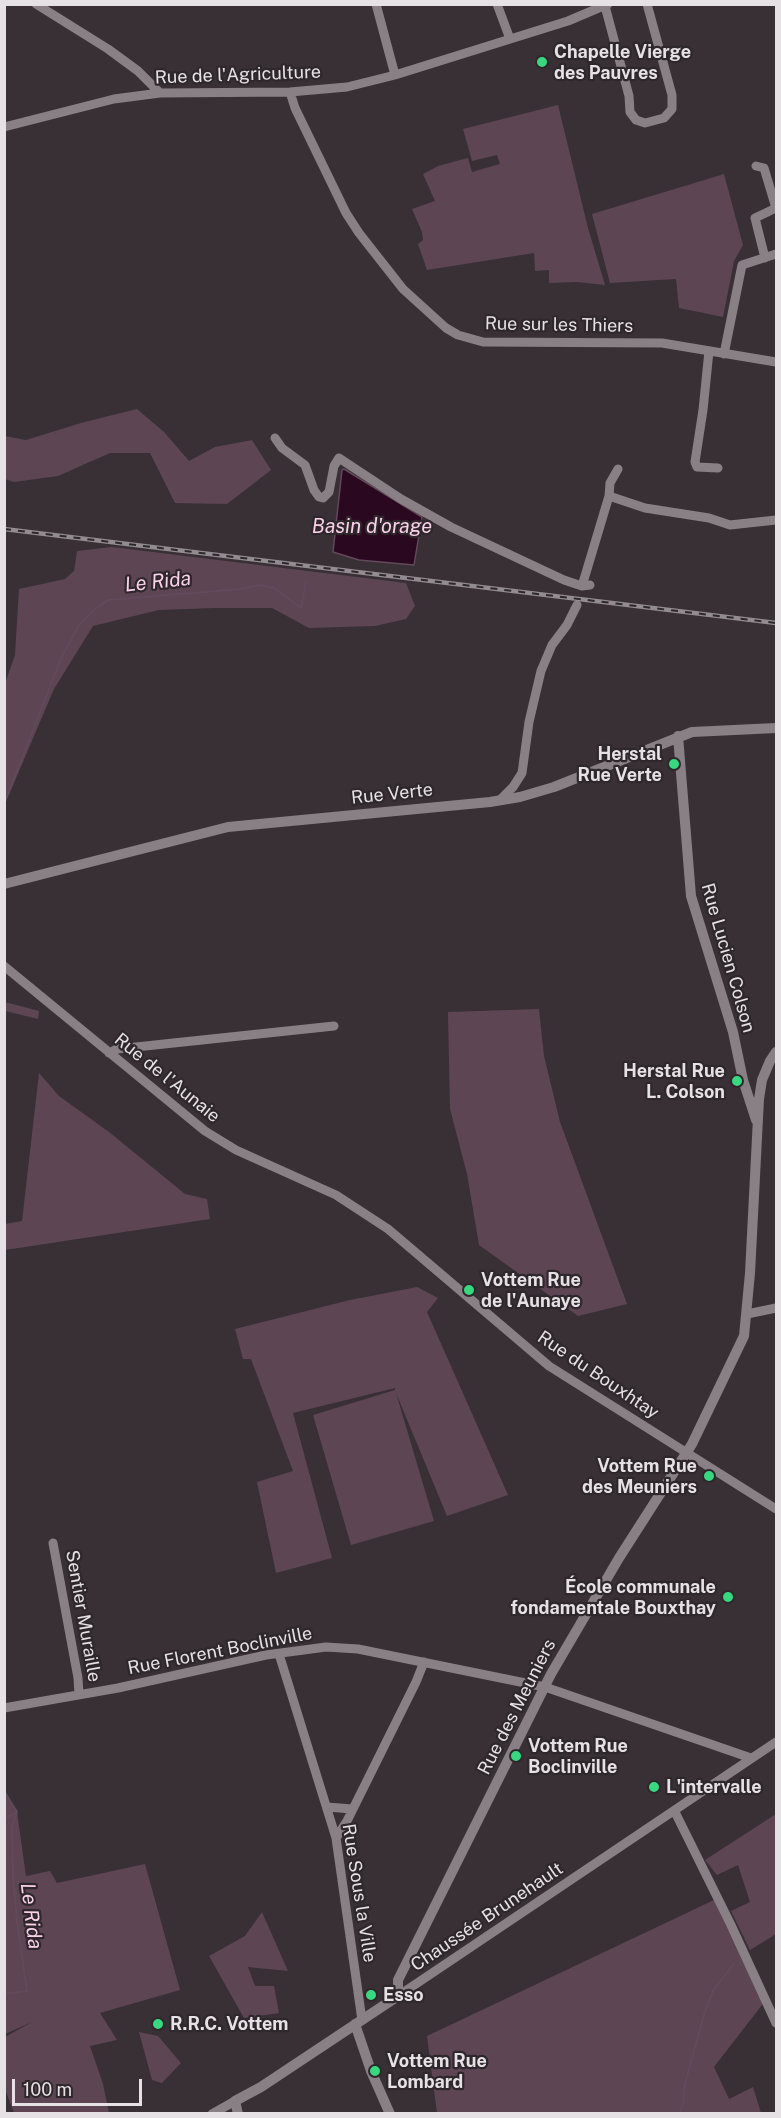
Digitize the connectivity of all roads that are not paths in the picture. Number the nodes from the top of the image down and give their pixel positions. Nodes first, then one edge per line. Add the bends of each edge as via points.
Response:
1 (36, 4) edge
2 (376, 4) edge
3 (497, 4) edge
4 (647, 4) edge
5 (607, 5) edge
6 (510, 39) junction
7 (395, 75) junction
8 (160, 93) junction
9 (290, 93) junction
10 (4, 127) edge
11 (756, 166) dead end
12 (777, 254) edge
13 (765, 258) junction
14 (709, 351) junction
15 (724, 354) junction
16 (777, 362) edge
17 (275, 438) dead end
18 (718, 468) dead end
19 (618, 469) dead end
20 (609, 496) junction
21 (777, 520) edge
22 (577, 605) dead end
23 (777, 728) edge
24 (678, 736) junction
25 (500, 801) junction
26 (4, 884) edge
27 (4, 966) edge
28 (334, 1026) dead end
29 (777, 1052) edge
30 (109, 1053) junction
31 (743, 1081) junction
32 (761, 1083) junction
33 (758, 1126) junction
34 (326, 1189) joint
35 (777, 1308) edge
36 (747, 1314) junction
37 (687, 1452) junction
38 (777, 1509) edge
39 (53, 1543) dead end
40 (279, 1654) junction
41 (424, 1662) junction
42 (544, 1687) junction
43 (79, 1695) junction
44 (4, 1708) edge
45 (775, 1746) edge
46 (751, 1758) junction
47 (327, 1807) junction
48 (352, 1809) junction
49 (675, 1812) junction
50 (336, 1838) junction
51 (399, 1996) junction
52 (359, 2022) junction
53 (777, 2023) edge
54 (236, 2101) junction
55 (212, 2114) edge
56 (238, 2114) edge
57 (390, 2114) edge

1 - 8 street via 108,49
2 - 7 street
3 - 6 street
4 - 5 street via 672,95 672,109 664,118 645,123 630,112
5 - 6 street, Rue de l'Agriculture via 571,21
6 - 7 street, Rue de l'Agriculture
7 - 9 street, Rue de l'Agriculture via 347,87
8 - 9 street, Rue de l'Agriculture
8 - 10 street, Rue de l'Agriculture via 114,99
9 - 14 street, Rue sur les Thiers via 359,233 403,289 446,328 483,342 662,343
11 - 13 street via 764,168 776,208 755,218
12 - 13 street
13 - 15 street via 742,265
14 - 15 street, Rue sur les Thiers
14 - 18 street via 695,462 697,467
15 - 16 street, Rue sur les Thiers
17 - 20 street via 305,465 314,490 323,498 329,492 339,458 451,527 564,580 586,585
19 - 20 street via 610,483
20 - 21 street via 645,508 730,525
22 - 25 street via 541,671 522,773
23 - 24 street, Rue Verte
24 - 25 street, Rue Verte via 554,787
24 - 31 street, Rue Lucien Colson via 690,896 733,1032
25 - 26 street, Rue Verte via 228,827
27 - 30 street, Rue de l'Aunaie
28 - 30 street via 117,1049
29 - 32 street
30 - 34 street, Rue de l'Aunaie via 220,1141
31 - 32 street
31 - 33 street
32 - 33 street, Rue des Meuniers
33 - 36 street, Rue des Meuniers
34 - 37 street, Rue du Bouxhtay via 387,1229 549,1366
35 - 36 street
36 - 37 street, Rue des Meuniers via 741,1344
37 - 38 street, Rue du Bouxhtay
37 - 42 street, Rue des Meuniers
39 - 43 street, Sentier Muraille
40 - 41 street, Rue Florent Boclinville via 326,1647
40 - 43 street, Rue Florent Boclinville
40 - 47 street, Rue Sous la Ville
41 - 42 street, Rue Florent Boclinville
41 - 48 street
42 - 46 street, Rue Florent Boclinville
42 - 51 street, Rue des Meuniers via 398,1980
43 - 44 street, Rue Florent Boclinville
45 - 46 street, Chaussée Brunehault
46 - 49 street, Chaussée Brunehault
47 - 48 street, Rue Sous la Ville
47 - 50 street, Rue Sous la Ville
48 - 50 street
49 - 51 street, Chaussée Brunehault
49 - 53 street
50 - 52 street, Rue Sous la Ville
51 - 52 street, Chaussée Brunehault
52 - 54 street, Chaussée Brunehault
52 - 57 street via 371,2071
54 - 55 street, Chaussée Brunehault
54 - 56 street

